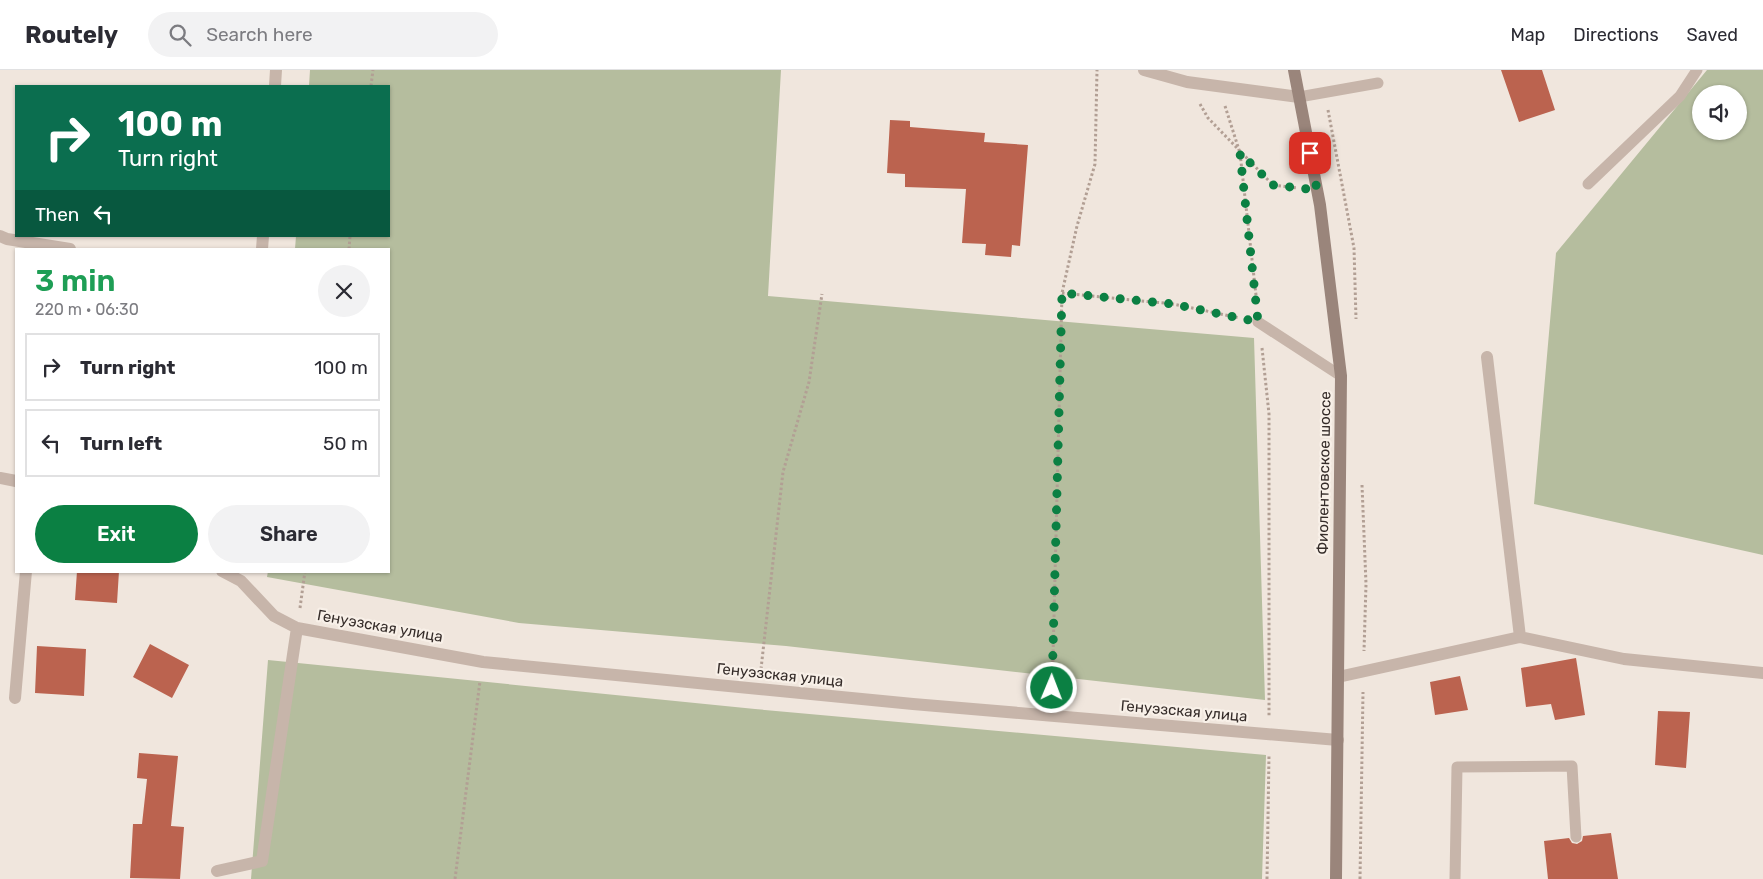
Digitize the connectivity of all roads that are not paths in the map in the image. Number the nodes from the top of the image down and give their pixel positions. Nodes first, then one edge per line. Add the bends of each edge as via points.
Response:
1 (276, 70) edge
2 (1144, 70) edge
3 (1294, 70) edge
4 (1697, 70) edge
5 (1378, 83) dead end
6 (275, 85) edge
7 (1299, 97) junction
8 (1588, 184) dead end
9 (0, 236) edge
10 (64, 248) edge
11 (1258, 322) road end
12 (1488, 357) dead end
13 (1341, 376) junction
14 (0, 478) edge
15 (15, 481) edge
16 (26, 573) edge
17 (241, 576) edge
18 (297, 628) junction
19 (1520, 637) junction
20 (1763, 673) edge
21 (1338, 677) junction
22 (15, 698) dead end
23 (1338, 740) junction
24 (1576, 837) dead end
25 (217, 871) dead end
26 (1336, 879) edge
27 (1455, 879) edge

1 - 6 street
2 - 7 street via 1187,82
3 - 7 main road, Фиолентовское шоссе
4 - 8 lane via 1680,96
5 - 7 lane
7 - 13 main road, Фиолентовское шоссе via 1317,190
9 - 10 street
11 - 13 lane
12 - 19 street
13 - 21 main road, Фиолентовское шоссе
14 - 15 street
16 - 22 street
17 - 18 street, Генуэзская улица via 274,616
18 - 23 street, Генуэзская улица via 483,662 760,690
18 - 25 street via 262,861
19 - 20 street via 1624,659
19 - 21 street
21 - 23 main road, Фиолентовское шоссе
23 - 26 main road, Фиолентовское шоссе
24 - 27 lane via 1572,766 1457,767

